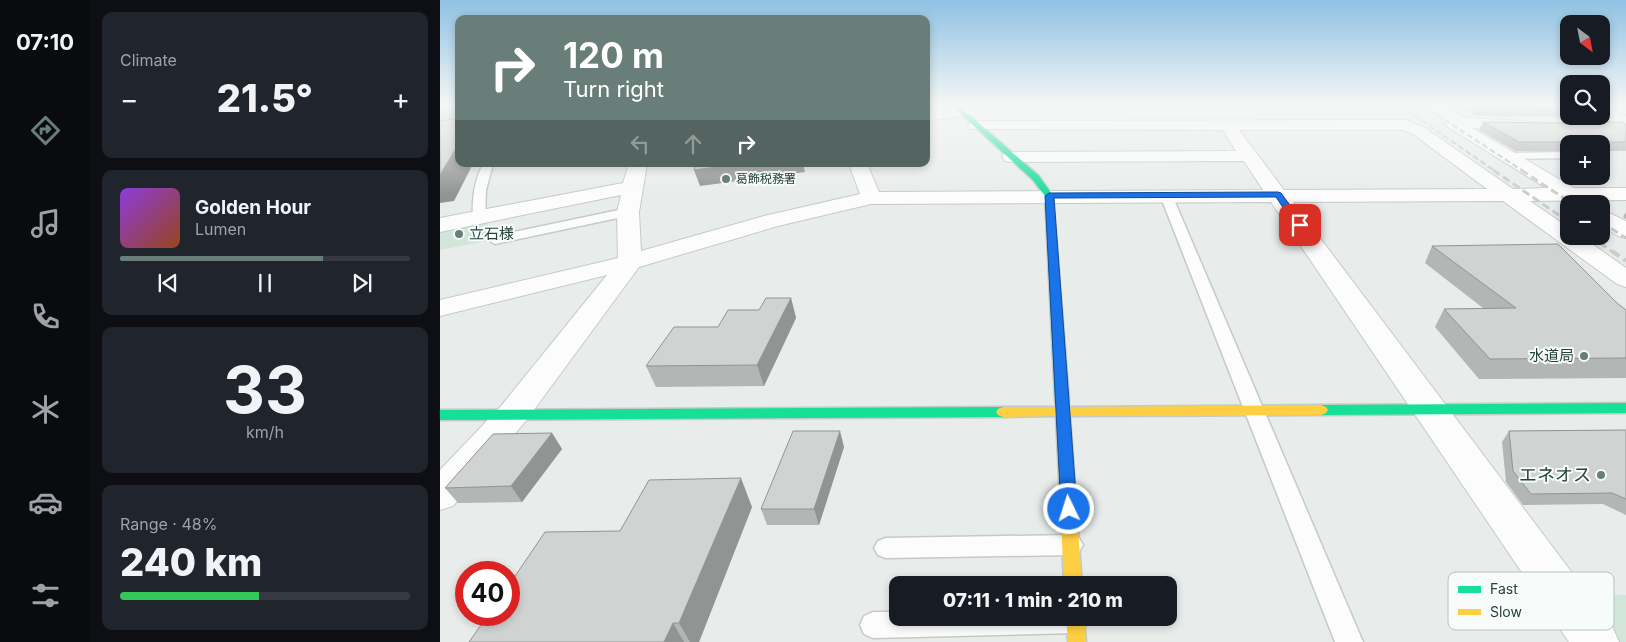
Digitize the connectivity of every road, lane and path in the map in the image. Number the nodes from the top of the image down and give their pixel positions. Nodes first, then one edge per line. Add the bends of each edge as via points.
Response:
1 (986, 135) edge
2 (1071, 135) edge
3 (1229, 135) edge
4 (1424, 135) edge
5 (1475, 135) edge
6 (1248, 156) junction
7 (1508, 156) junction
8 (1560, 156) edge
9 (1011, 157) junction
10 (1092, 157) junction
11 (487, 167) edge
12 (637, 167) edge
13 (859, 167) edge
14 (632, 186) junction
15 (1506, 194) junction
16 (1626, 194) edge
17 (1166, 195) junction
18 (1278, 195) junction
19 (1570, 195) edge
20 (1049, 196) junction
21 (1610, 196) edge
22 (871, 198) junction
23 (1560, 198) edge
24 (628, 212) junction
25 (479, 218) junction
26 (1610, 221) edge
27 (440, 225) edge
28 (1626, 231) edge
29 (495, 240) dead end
30 (630, 262) junction
31 (1626, 279) edge
32 (440, 308) edge
33 (1626, 408) edge
34 (1430, 409) junction
35 (1254, 411) junction
36 (1063, 413) junction
37 (513, 414) junction
38 (440, 415) edge
39 (440, 495) edge
40 (1071, 545) junction
41 (886, 548) dead end
42 (1546, 572) edge
43 (1073, 576) edge
44 (873, 625) dead end
45 (889, 625) edge
46 (1587, 630) edge
47 (1348, 642) edge
48 (1596, 642) edge

1 - 9 street
2 - 10 street
3 - 6 street
4 - 15 street
5 - 7 street
6 - 10 street
6 - 18 street
7 - 8 lane
7 - 19 street
9 - 10 street
9 - 20 street via 1036,178
11 - 25 lane via 480,182
12 - 14 street
13 - 22 street
14 - 24 street
14 - 25 street
15 - 18 street
15 - 23 street
15 - 31 street
16 - 21 street
17 - 18 street
17 - 20 street
17 - 35 lane
18 - 34 street
20 - 22 street
20 - 36 street
22 - 30 street via 772,221
24 - 29 lane
24 - 30 street
25 - 27 street
26 - 28 street
30 - 32 street
30 - 37 street
33 - 34 street
34 - 35 street
34 - 42 street
35 - 36 street
35 - 47 lane
36 - 37 street
36 - 40 street
37 - 38 street
37 - 39 street
40 - 41 lane
40 - 43 street
44 - 45 lane
46 - 48 street

